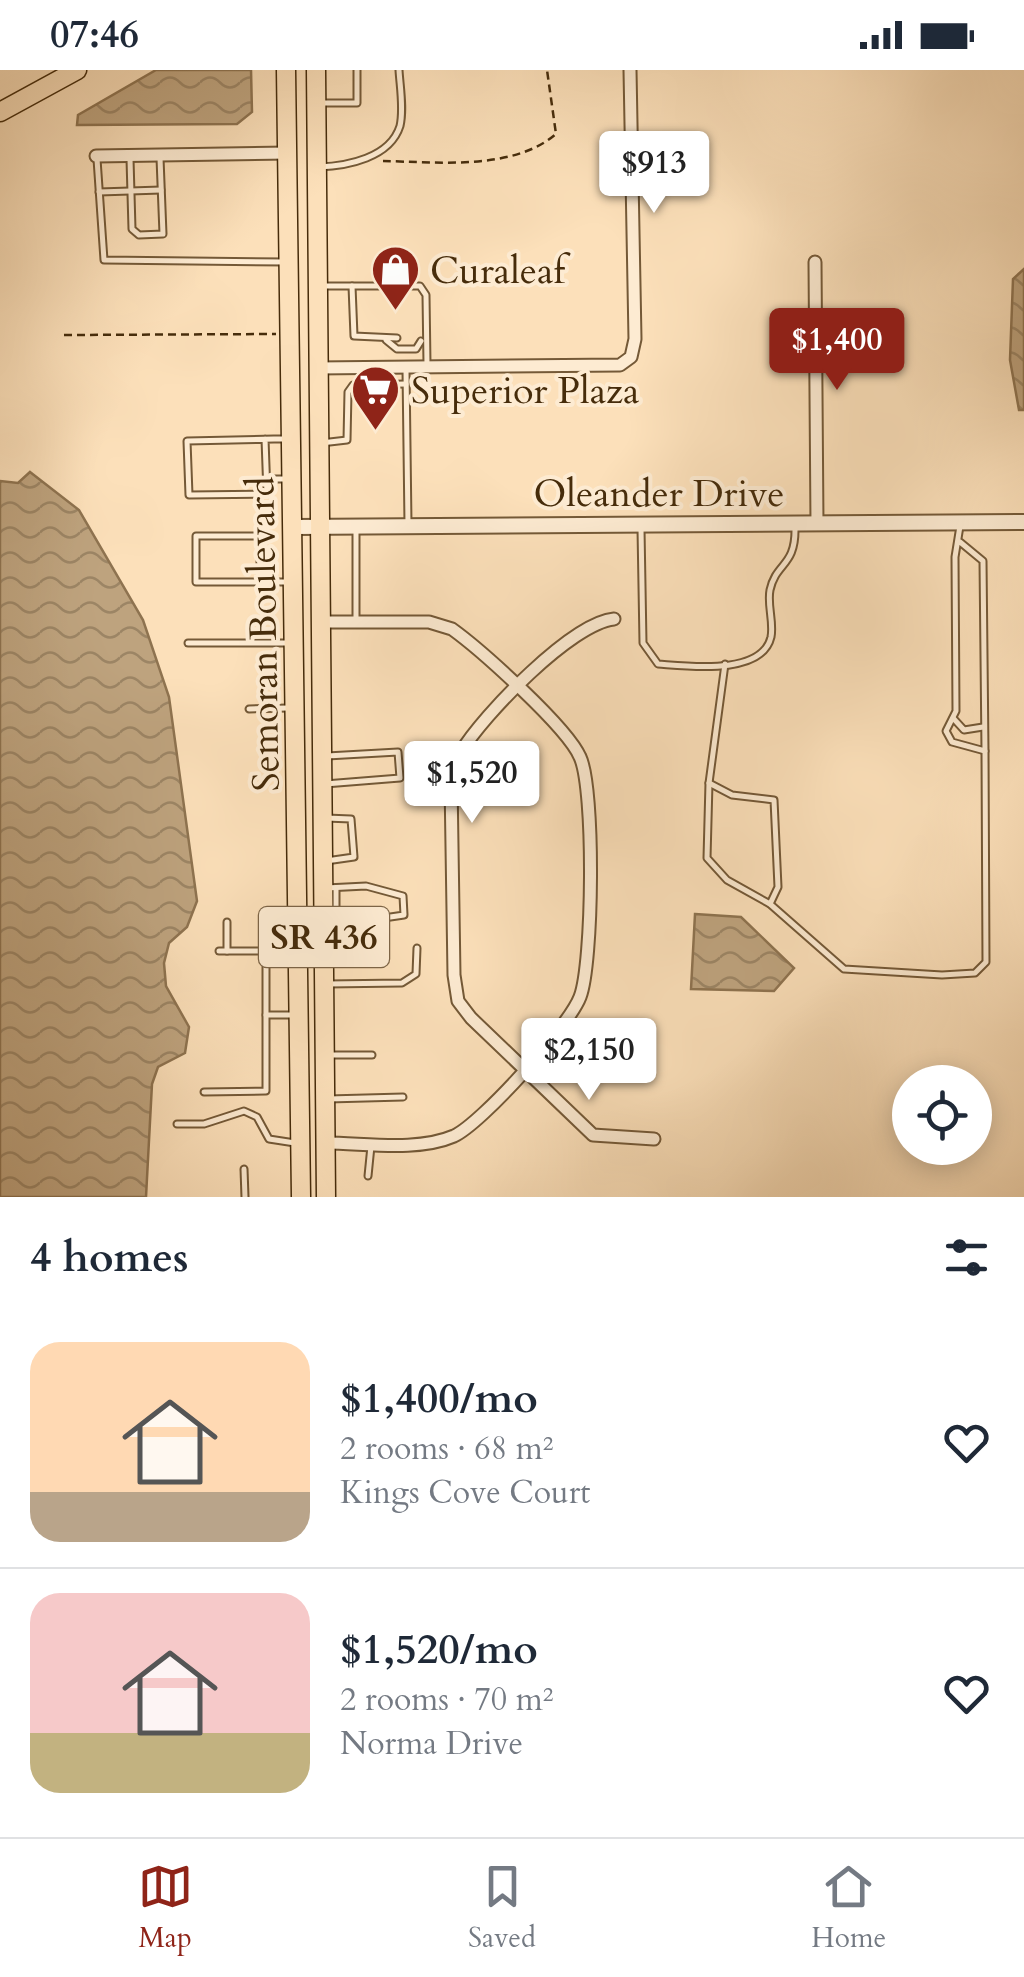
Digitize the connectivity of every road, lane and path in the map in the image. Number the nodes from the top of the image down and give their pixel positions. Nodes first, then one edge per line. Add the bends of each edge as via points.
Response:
1 (77, 70) edge
2 (286, 70) edge
3 (316, 70) edge
4 (357, 70) edge
5 (399, 70) edge
6 (548, 70) edge
7 (630, 70) edge
8 (316, 103) junction
9 (0, 112) edge
10 (288, 154) junction
11 (160, 155) junction
12 (96, 156) joint
13 (130, 156) junction
14 (367, 158) junction
15 (316, 167) junction
16 (161, 190) junction
17 (131, 191) junction
18 (99, 192) junction
19 (291, 262) junction
20 (816, 262) dead end
21 (317, 286) junction
22 (352, 286) junction
23 (292, 334) junction
24 (64, 335) dead end
25 (384, 338) junction
26 (397, 338) dead end
27 (421, 340) junction
28 (406, 367) junction
29 (427, 367) junction
30 (318, 368) junction
31 (406, 384) junction
32 (294, 439) junction
33 (265, 440) junction
34 (318, 442) junction
35 (294, 478) junction
36 (266, 479) junction
37 (1024, 522) edge
38 (960, 523) junction
39 (794, 524) junction
40 (816, 524) junction
41 (641, 526) junction
42 (294, 527) junction
43 (320, 527) junction
44 (356, 527) junction
45 (408, 527) junction
46 (960, 542) junction
47 (260, 581) junction
48 (295, 582) junction
49 (614, 619) dead end
50 (320, 622) junction
51 (356, 622) junction
52 (188, 643) dead end
53 (296, 643) junction
54 (725, 664) junction
55 (517, 689) junction
56 (296, 708) junction
57 (249, 709) dead end
58 (953, 718) junction
59 (984, 727) junction
60 (985, 751) junction
61 (322, 756) junction
62 (709, 783) junction
63 (322, 784) junction
64 (322, 818) junction
65 (323, 860) junction
66 (330, 888) junction
67 (770, 904) junction
68 (266, 915) dead end
69 (330, 920) junction
70 (226, 922) dead end
71 (417, 948) dead end
72 (218, 951) dead end
73 (227, 951) junction
74 (266, 951) junction
75 (324, 984) junction
76 (266, 1015) junction
77 (300, 1015) junction
78 (325, 1055) junction
79 (372, 1056) dead end
80 (522, 1070) junction
81 (204, 1092) dead end
82 (403, 1097) dead end
83 (325, 1099) junction
84 (300, 1108) junction
85 (177, 1124) dead end
86 (654, 1140) dead end
87 (326, 1143) junction
88 (371, 1143) junction
89 (301, 1144) junction
90 (244, 1168) dead end
91 (368, 1176) dead end
92 (326, 1189) edge
93 (246, 1197) edge
94 (301, 1197) edge

1 - 9 main road
2 - 10 main road, Semoran Boulevard / SR 436
3 - 8 main road, Semoran Boulevard / SR 436
4 - 8 lane via 357,103
5 - 14 lane via 400,126
6 - 14 path via 556,134 540,147 455,162
7 - 29 street via 631,357 620,366
8 - 15 main road, Semoran Boulevard / SR 436
10 - 11 street
10 - 19 main road, Semoran Boulevard / SR 436
11 - 13 street
11 - 16 lane
12 - 13 street
12 - 18 lane
13 - 17 lane
14 - 15 lane
15 - 21 main road, Semoran Boulevard / SR 436
16 - 17 lane
16 - 17 lane via 163,234 139,235 132,229
17 - 18 lane
18 - 19 lane via 104,260
19 - 23 main road, Semoran Boulevard / SR 436
20 - 40 street
21 - 22 lane
21 - 30 main road, Semoran Boulevard / SR 436
22 - 25 lane via 352,332
22 - 27 lane via 420,286 426,295
23 - 24 path
23 - 32 main road, Semoran Boulevard / SR 436
25 - 26 lane
25 - 27 lane via 397,349 416,349
27 - 29 lane
28 - 29 street
28 - 30 street
28 - 31 lane
30 - 34 main road, Semoran Boulevard / SR 436
31 - 34 lane via 353,385 347,440
31 - 45 lane
32 - 33 lane
32 - 35 main road, Semoran Boulevard / SR 436
33 - 36 lane
33 - 36 lane via 187,441 188,495 267,494
34 - 43 main road, Semoran Boulevard / SR 436
35 - 36 lane
35 - 42 main road, Semoran Boulevard / SR 436
37 - 38 street, Oleander Drive
38 - 40 street, Oleander Drive
38 - 46 lane
39 - 40 street, Oleander Drive
39 - 41 street, Oleander Drive
39 - 54 lane via 792,559 770,589 765,650 748,662
41 - 45 street, Oleander Drive
41 - 54 lane via 647,655 658,664
42 - 43 street, Oleander Drive
42 - 48 main road, Semoran Boulevard / SR 436
43 - 44 street, Oleander Drive
43 - 50 main road, Semoran Boulevard / SR 436
44 - 45 street, Oleander Drive
44 - 51 lane
46 - 58 lane
46 - 59 lane via 983,561
47 - 47 lane via 196,582 196,536 260,536
47 - 48 lane
48 - 53 main road, Semoran Boulevard / SR 436
49 - 55 street via 568,637
50 - 51 street
50 - 61 main road, Semoran Boulevard / SR 436
51 - 55 street via 430,622 452,629
52 - 53 lane
53 - 56 main road, Semoran Boulevard / SR 436
54 - 62 lane
55 - 80 street via 458,756 451,801 458,1001
55 - 80 street via 567,736 587,779 588,971 570,1018
56 - 57 lane
56 - 77 main road, Semoran Boulevard / SR 436
58 - 59 lane via 964,730
58 - 60 lane via 946,732 952,742
59 - 60 lane
60 - 67 lane via 989,943 986,962 975,973 844,969
61 - 63 main road, Semoran Boulevard / SR 436
61 - 63 lane via 400,755 400,778
62 - 67 lane via 707,858 726,880
62 - 67 lane via 732,795 774,800 778,888
63 - 64 main road, Semoran Boulevard / SR 436
64 - 65 main road, Semoran Boulevard / SR 436
64 - 65 lane via 354,824 354,858
65 - 66 main road, Semoran Boulevard / SR 436
66 - 69 main road, Semoran Boulevard / SR 436
66 - 69 lane via 376,888 403,896 404,914
68 - 74 lane
69 - 75 main road, Semoran Boulevard / SR 436
70 - 73 lane
71 - 75 lane via 416,974 402,984
72 - 73 lane
73 - 74 lane
74 - 76 lane
75 - 78 main road, Semoran Boulevard / SR 436
76 - 77 lane
76 - 81 lane via 266,1091
77 - 84 main road, Semoran Boulevard / SR 436
78 - 79 lane
78 - 83 main road, Semoran Boulevard / SR 436
80 - 86 street via 593,1135
80 - 88 street via 480,1118 454,1136
82 - 83 lane
83 - 87 main road, Semoran Boulevard / SR 436
84 - 87 main road via 313,1138
84 - 89 main road, Semoran Boulevard / SR 436
85 - 89 lane via 204,1124 244,1111 257,1116 269,1139
87 - 88 street
87 - 92 main road, Semoran Boulevard / SR 436
88 - 91 lane
89 - 92 main road via 319,1158
89 - 94 main road, Semoran Boulevard / SR 436
90 - 93 lane

